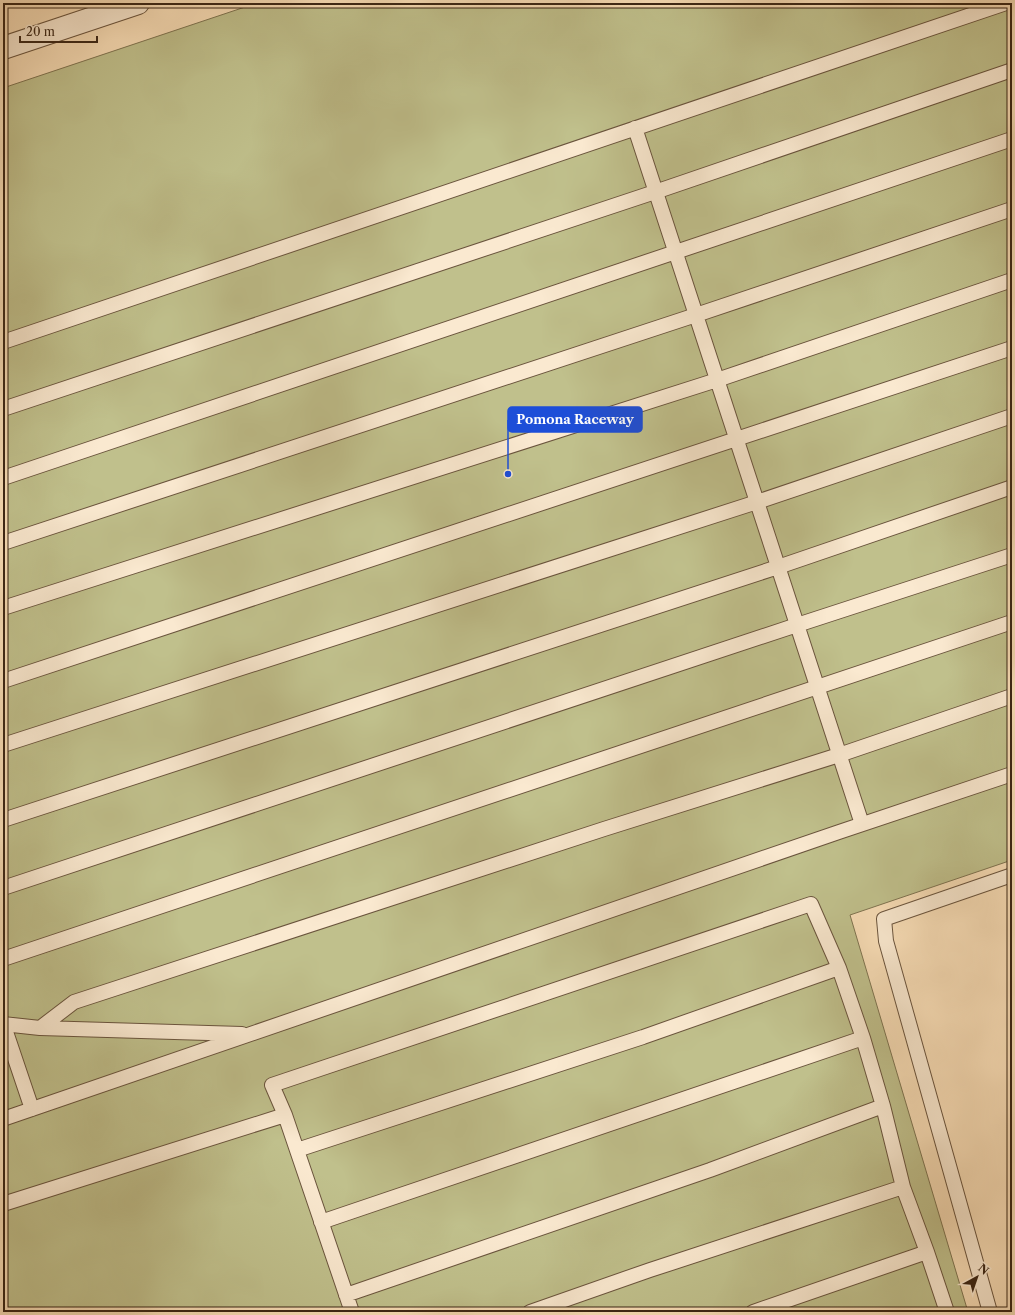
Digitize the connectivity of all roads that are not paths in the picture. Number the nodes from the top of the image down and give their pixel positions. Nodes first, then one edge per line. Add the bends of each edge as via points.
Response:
1 (138, 3) edge
2 (1006, 3) edge
3 (3, 48) edge
4 (1012, 70) edge
5 (635, 128) junction
6 (1012, 139) edge
7 (655, 192) junction
8 (1012, 209) edge
9 (675, 253) junction
10 (1012, 280) edge
11 (696, 315) junction
12 (3, 342) edge
13 (1012, 348) edge
14 (717, 380) junction
15 (3, 409) edge
16 (1012, 416) edge
17 (736, 438) junction
18 (3, 478) edge
19 (1012, 488) edge
20 (757, 502) junction
21 (3, 544) edge
22 (1012, 555) edge
23 (778, 567) junction
24 (3, 608) edge
25 (1012, 622) edge
26 (797, 625) junction
27 (3, 681) edge
28 (817, 688) junction
29 (1012, 696) edge
30 (3, 745) edge
31 (839, 755) junction
32 (1012, 774) edge
33 (3, 820) edge
34 (862, 824) junction
35 (1012, 875) edge
36 (3, 888) edge
37 (3, 960) edge
38 (839, 968) junction
39 (3, 1024) edge
40 (40, 1028) junction
41 (251, 1034) junction
42 (863, 1038) junction
43 (7, 1051) edge
44 (883, 1106) junction
45 (32, 1109) junction
46 (285, 1115) junction
47 (3, 1119) edge
48 (297, 1150) junction
49 (903, 1187) junction
50 (3, 1204) edge
51 (321, 1222) junction
52 (927, 1252) junction
53 (346, 1295) junction
54 (352, 1312) edge
55 (530, 1312) edge
56 (753, 1312) edge
57 (947, 1312) edge
58 (990, 1312) edge

1 - 3 street
2 - 5 lane
4 - 7 lane
5 - 7 lane
5 - 12 lane
6 - 9 lane
7 - 9 lane
7 - 15 lane
8 - 11 lane
9 - 11 lane
9 - 18 lane
10 - 14 lane
11 - 14 lane
11 - 21 lane
13 - 17 lane
14 - 17 lane
14 - 24 lane
16 - 20 lane
17 - 20 lane
17 - 27 lane
19 - 23 lane
20 - 23 lane
20 - 30 lane
22 - 26 lane
23 - 26 lane
23 - 33 lane
25 - 28 lane
26 - 28 lane
26 - 36 lane
28 - 31 lane
28 - 37 lane
29 - 31 lane
31 - 34 lane
31 - 40 lane via 74,1002
32 - 34 lane
34 - 41 lane
35 - 58 lane via 884,919 886,941
38 - 42 lane
38 - 46 lane via 811,904 272,1085
38 - 48 lane via 643,1038
39 - 40 lane
39 - 43 lane
40 - 41 lane
41 - 45 lane
42 - 44 lane
42 - 51 lane
43 - 45 lane
44 - 49 lane
44 - 53 lane via 703,1173
45 - 47 lane
46 - 48 lane
46 - 50 lane
48 - 51 lane
49 - 52 lane
49 - 55 lane
51 - 53 lane
52 - 56 lane
52 - 57 lane
53 - 54 lane

